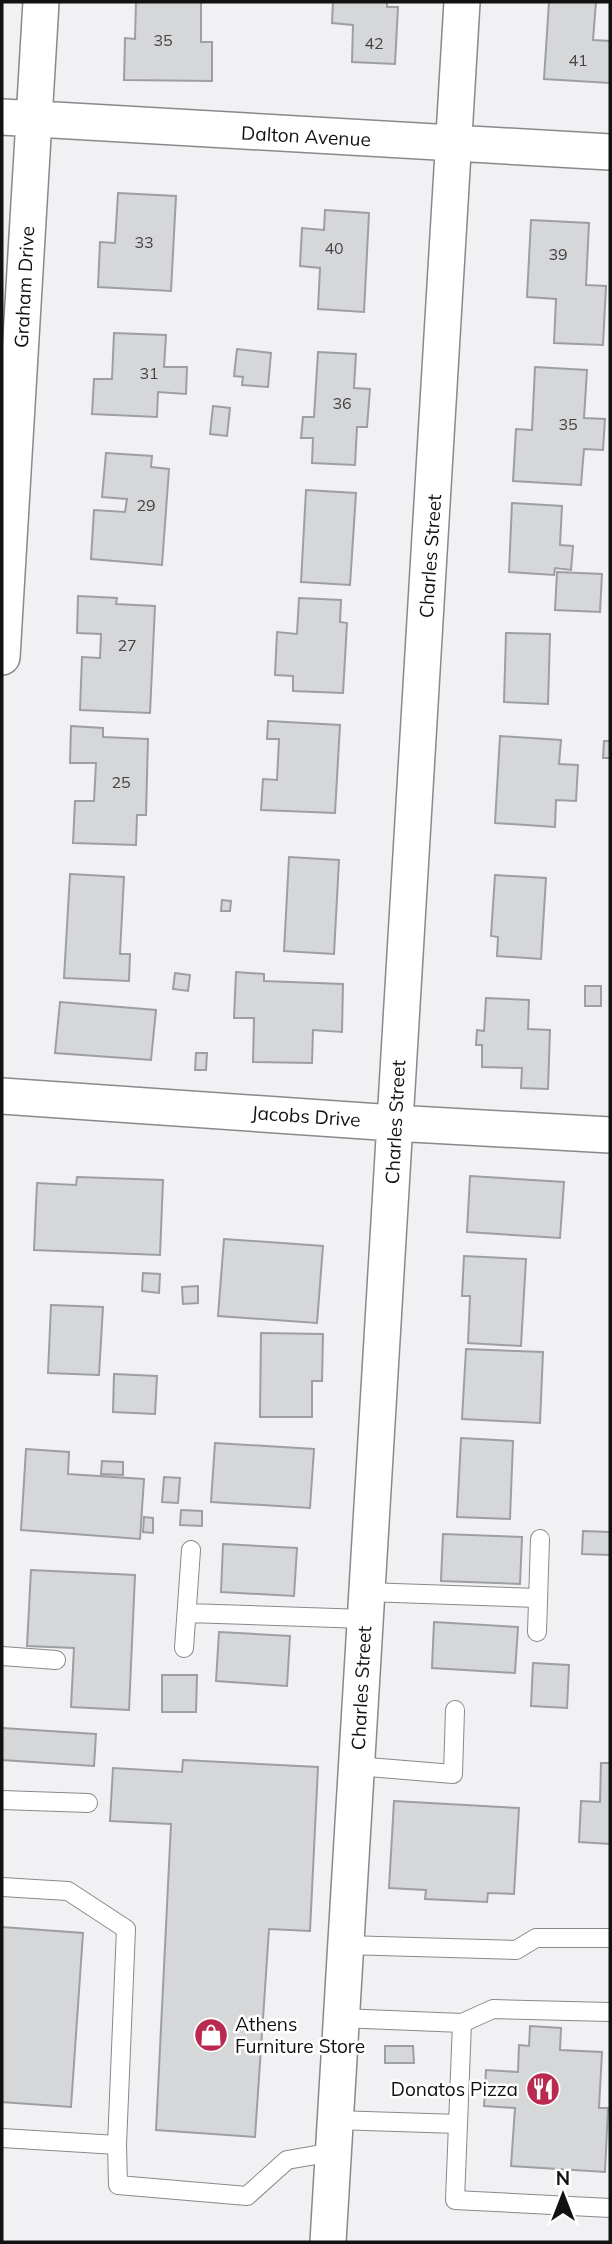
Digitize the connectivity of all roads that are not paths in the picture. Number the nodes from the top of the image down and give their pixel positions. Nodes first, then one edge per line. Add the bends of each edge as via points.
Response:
1 (41, 2) edge
2 (462, 2) edge
3 (18, 118) edge
4 (455, 145) junction
5 (610, 152) edge
6 (2, 657) edge
7 (2, 1096) edge
8 (394, 1123) junction
9 (610, 1135) edge
10 (540, 1539) dead end
11 (191, 1550) dead end
12 (538, 1598) junction
13 (366, 1606) junction
14 (187, 1613) junction
15 (537, 1632) dead end
16 (184, 1648) dead end
17 (2, 1656) edge
18 (56, 1660) dead end
19 (455, 1710) dead end
20 (356, 1766) junction
21 (2, 1800) edge
22 (88, 1803) dead end
23 (2, 1887) edge
24 (610, 1938) edge
25 (345, 1945) junction
26 (610, 2012) edge
27 (341, 2018) junction
28 (462, 2023) junction
29 (458, 2124) junction
30 (334, 2136) junction
31 (2, 2138) edge
32 (117, 2145) junction
33 (610, 2208) edge
34 (328, 2242) edge

1 - 3 street, Graham Drive
2 - 4 street, Charles Street
3 - 4 street, Dalton Avenue
3 - 6 street, Graham Drive
4 - 5 street, Dalton Avenue
4 - 8 street, Charles Street
7 - 8 street, Jacobs Drive
8 - 9 street, Jacobs Drive
8 - 13 street, Charles Street
10 - 12 lane
11 - 14 lane
12 - 13 lane
12 - 15 lane
13 - 14 lane
13 - 20 street, Charles Street
14 - 16 lane
17 - 18 lane
19 - 20 lane via 453,1774
20 - 25 street, Charles Street
21 - 22 lane
23 - 32 lane via 68,1891 126,1929
24 - 25 lane via 536,1938 516,1950
25 - 27 street, Charles Street
26 - 28 lane via 493,2010
27 - 28 lane
27 - 30 street, Charles Street
28 - 29 lane
29 - 30 lane
29 - 33 lane via 455,2200
30 - 32 lane via 287,2160 247,2196 118,2185
30 - 34 street, Charles Street
31 - 32 lane

